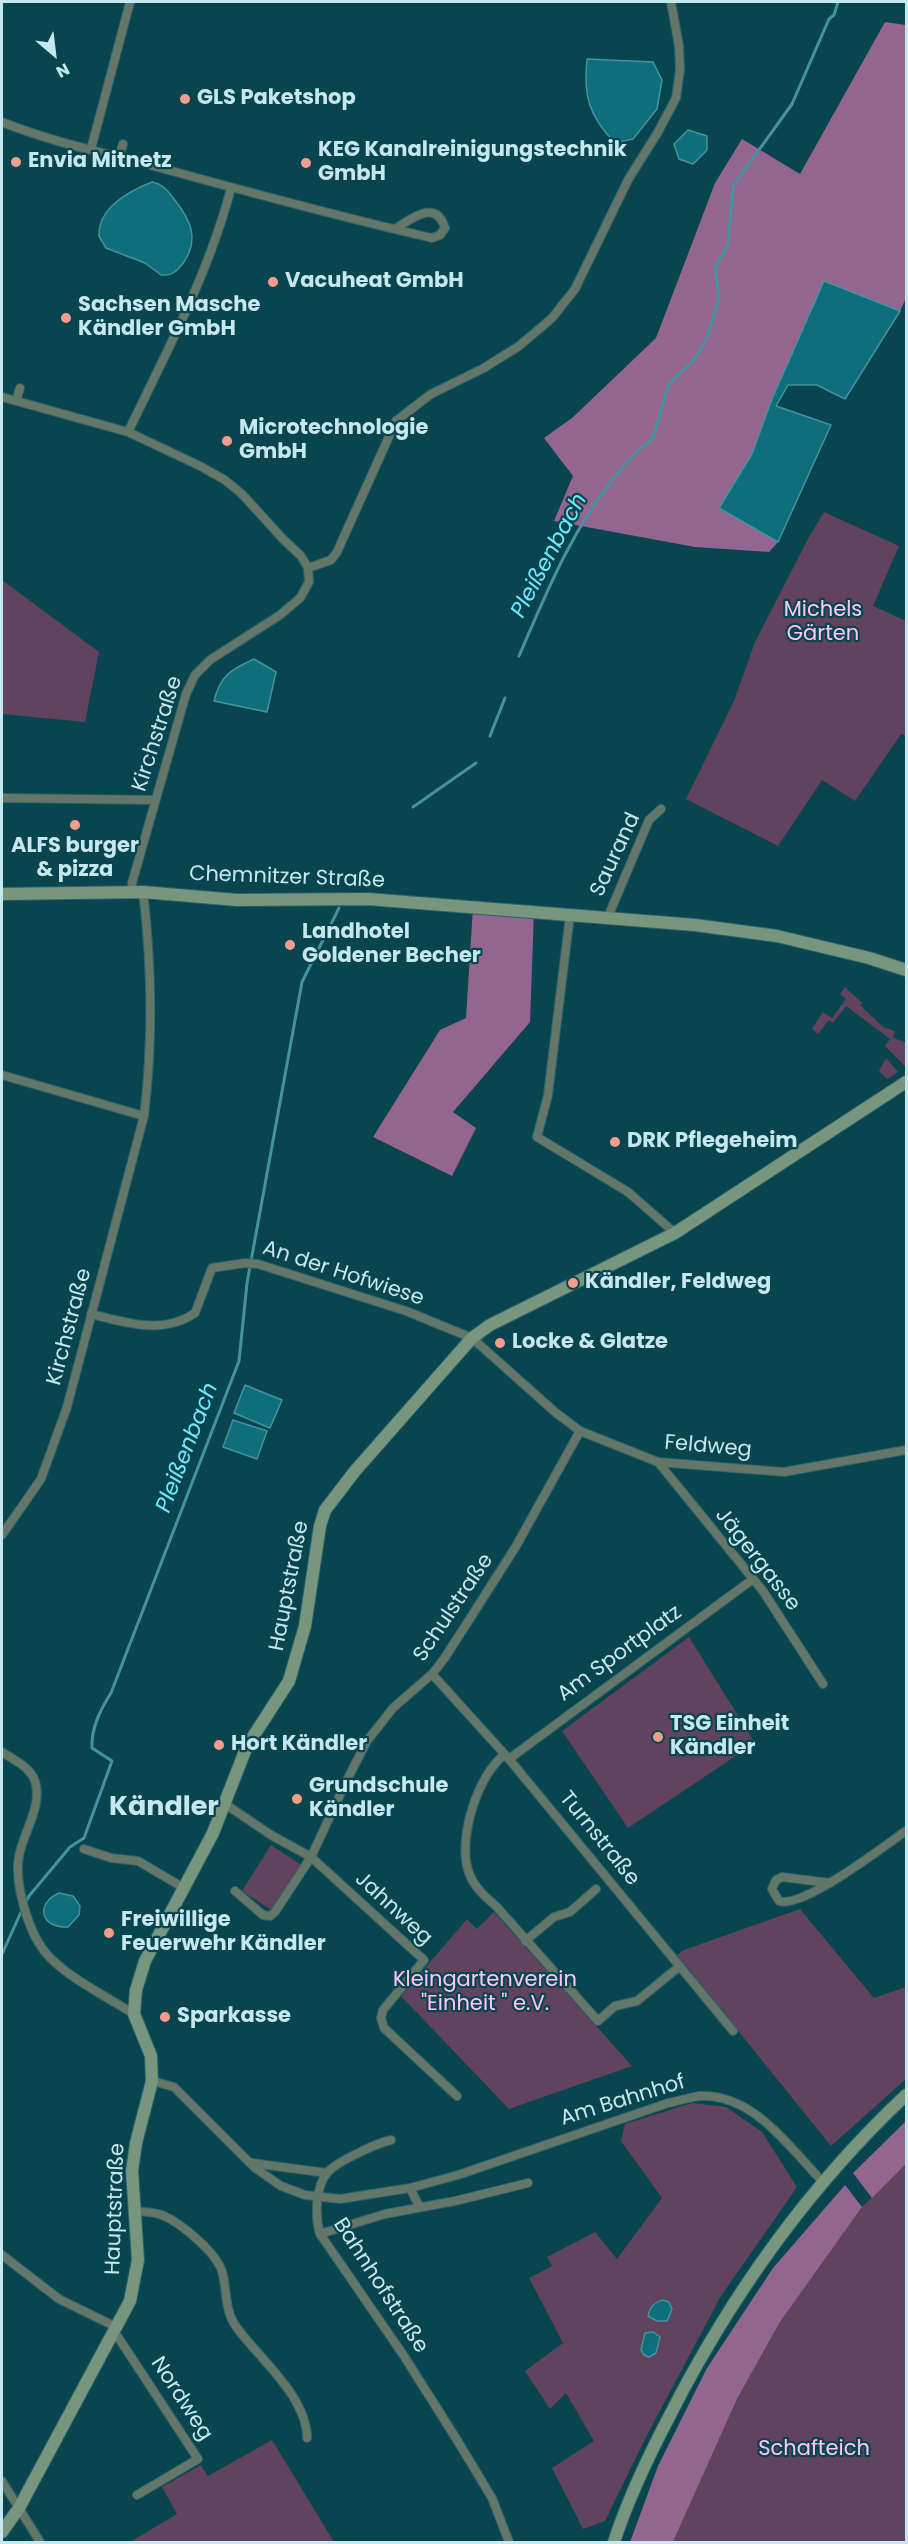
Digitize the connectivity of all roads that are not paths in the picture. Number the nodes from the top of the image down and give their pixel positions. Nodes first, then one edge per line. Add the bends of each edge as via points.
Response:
1 (130, 2) edge
2 (670, 2) edge
3 (2, 122) edge
4 (123, 144) dead end
5 (91, 149) junction
6 (119, 157) junction
7 (231, 188) junction
8 (395, 230) junction
9 (20, 388) dead end
10 (2, 397) edge
11 (16, 401) junction
12 (128, 432) junction
13 (308, 568) junction
14 (2, 798) edge
15 (155, 800) junction
16 (661, 808) dead end
17 (138, 892) junction
18 (2, 894) edge
19 (570, 915) junction
20 (607, 919) junction
21 (906, 970) edge
22 (2, 1075) edge
23 (906, 1082) edge
24 (144, 1116) junction
25 (675, 1233) junction
26 (92, 1314) junction
27 (472, 1338) junction
28 (580, 1431) junction
29 (906, 1450) edge
30 (658, 1462) junction
31 (2, 1535) edge
32 (753, 1579) junction
33 (432, 1674) junction
34 (823, 1684) dead end
35 (2, 1752) edge
36 (507, 1757) junction
37 (225, 1804) junction
38 (906, 1831) edge
39 (84, 1849) dead end
40 (311, 1857) junction
41 (830, 1883) junction
42 (183, 1888) junction
43 (596, 1889) dead end
44 (235, 1891) dead end
45 (525, 1941) junction
46 (680, 1966) junction
47 (134, 2014) junction
48 (733, 2031) dead end
49 (152, 2081) junction
50 (906, 2095) edge
51 (457, 2096) dead end
52 (391, 2140) dead end
53 (249, 2162) junction
54 (327, 2173) junction
55 (822, 2181) junction
56 (528, 2183) dead end
57 (410, 2188) junction
58 (319, 2197) junction
59 (419, 2206) junction
60 (135, 2211) junction
61 (320, 2234) junction
62 (2, 2255) edge
63 (115, 2329) junction
64 (307, 2438) dead end
65 (2, 2481) edge
66 (137, 2495) dead end
67 (19, 2508) junction
68 (2, 2532) edge
69 (40, 2542) edge
70 (509, 2542) edge
71 (614, 2542) edge

1 - 5 street
2 - 13 street via 679,46 676,98 628,180 575,289 552,318 519,346 431,394 396,421 337,552 331,560
3 - 5 street
4 - 6 street
5 - 6 street
6 - 7 street
7 - 8 street via 355,223
7 - 12 street via 222,224 186,316 168,339
8 - 8 street via 432,238 445,228 435,213 425,212
9 - 11 street
10 - 11 street
11 - 12 street
12 - 13 street via 225,480 255,507
13 - 15 street, Kirchstraße via 309,582 300,598 210,660 195,675
14 - 15 street
15 - 17 street, Kirchstraße via 132,883
16 - 20 street, Saurand via 649,820
17 - 18 street, Chemnitzer Straße
17 - 19 street, Chemnitzer Straße via 237,900 368,898
17 - 24 street, Kirchstraße via 149,946
19 - 20 street, Chemnitzer Straße
19 - 25 street via 548,1095 537,1137 628,1192
20 - 21 street, Chemnitzer Straße via 777,936
22 - 24 street
23 - 25 street, Hauptstraße
24 - 26 street, Kirchstraße
25 - 27 street, Hauptstraße via 515,1311
26 - 27 street, An der Hofwiese via 149,1327 176,1323 195,1313 212,1268 245,1263 406,1311
26 - 31 street, Kirchstraße via 67,1407 41,1479
27 - 28 street, Feldweg
27 - 37 street, Hauptstraße via 355,1471 326,1510 296,1660 282,1694 247,1746
28 - 30 street, Feldweg
28 - 33 street, Schulstraße via 515,1548
29 - 30 street, Feldweg via 784,1472
30 - 32 street, Jägergasse
32 - 34 street, Jägergasse
32 - 36 street, Am Sportplatz
33 - 36 street, Turnstraße
33 - 40 street, Schulstraße via 393,1708 367,1741
35 - 47 street via 28,1770 35,1781 35,1806 19,1857 20,1893 37,1939 51,1958
36 - 45 street, Am Sportplatz via 492,1764 486,1775 465,1839 468,1870 478,1890
36 - 46 street, Turnstraße
37 - 40 street
37 - 42 street, Hauptstraße
38 - 41 street
39 - 42 street via 138,1861
40 - 44 street, Schulstraße via 270,1916 263,1915
40 - 51 street, Jahnweg via 424,1960 383,2010 381,2018 384,2028
41 - 41 street via 785,1877 776,1880 772,1889 777,1900 786,1903
42 - 47 street, Hauptstraße via 145,1961
43 - 45 street via 570,1912 554,1917
45 - 46 street via 598,2021 615,2007 637,2001
46 - 48 street, Turnstraße
47 - 49 street, Hauptstraße via 151,2056
49 - 53 street, Bahnhofstraße via 174,2087
49 - 60 street, Hauptstraße via 132,2171
50 - 55 street
52 - 54 street
53 - 54 street
53 - 58 street, Bahnhofstraße via 282,2186
54 - 58 street
55 - 57 street, Am Bahnhof via 756,2115 724,2099 700,2096 668,2103
55 - 71 street via 704,2350 653,2447
56 - 59 street
57 - 58 street, Am Bahnhof via 340,2199
57 - 59 street
58 - 61 street, Bahnhofstraße
59 - 61 street
60 - 63 street, Hauptstraße via 138,2260 130,2301
60 - 64 street via 159,2214 177,2222 218,2264 223,2272 228,2312 289,2392 307,2425
61 - 70 street, Bahnhofstraße via 458,2440 492,2498
62 - 63 street via 59,2299
63 - 66 street, Nordweg via 198,2459
63 - 67 street, Hauptstraße
65 - 67 street
67 - 68 street, Hauptstraße
67 - 69 street

